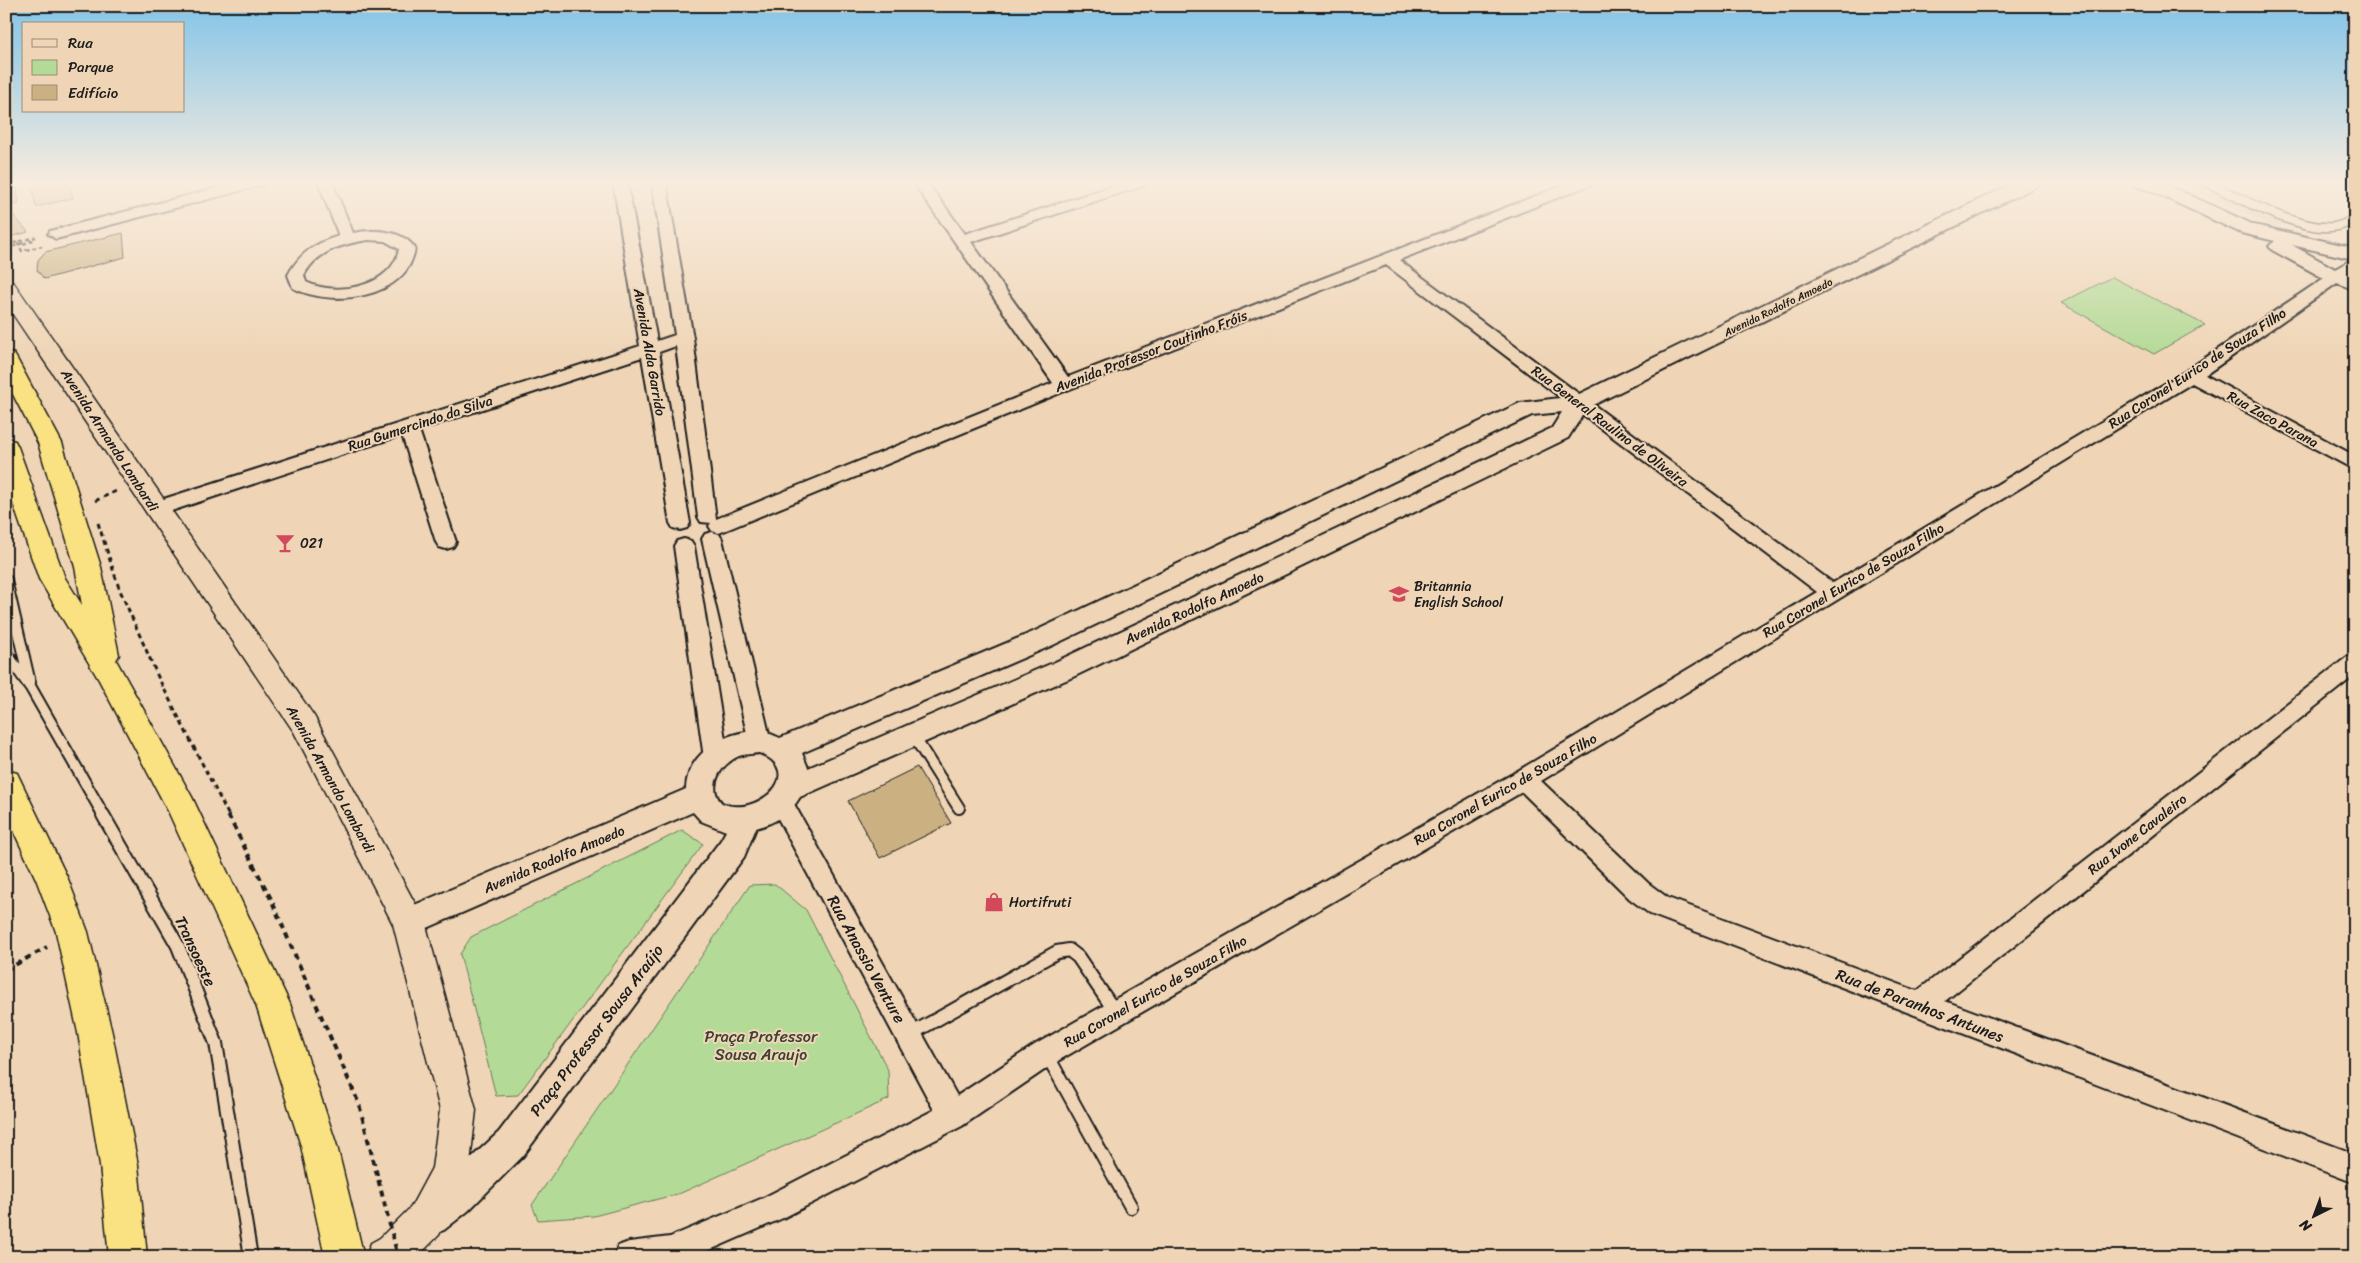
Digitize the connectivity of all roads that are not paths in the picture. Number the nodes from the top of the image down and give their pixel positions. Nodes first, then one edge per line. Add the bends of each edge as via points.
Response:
1 (339, 241) edge
2 (400, 241) edge
3 (630, 241) edge
4 (668, 241) edge
5 (963, 241) edge
6 (1437, 241) edge
7 (1910, 241) edge
8 (2270, 241) edge
9 (2299, 241) edge
10 (2355, 254) edge
11 (1389, 260) junction
12 (2355, 265) edge
13 (2336, 276) junction
14 (2355, 285) edge
15 (6, 288) edge
16 (684, 338) junction
17 (648, 349) junction
18 (6, 359) edge
19 (2192, 375) junction
20 (1064, 384) junction
21 (1579, 403) junction
22 (409, 427) junction
23 (6, 447) edge
24 (2355, 464) edge
25 (155, 509) junction
26 (680, 523) junction
27 (713, 527) junction
28 (446, 542) dead end
29 (684, 546) junction
30 (6, 580) edge
31 (1832, 593) junction
32 (1042, 640) junction
33 (6, 653) edge
34 (2355, 663) edge
35 (1065, 669) junction
36 (109, 673) junction
37 (31, 688) junction
38 (914, 735) junction
39 (771, 746) junction
40 (716, 758) junction
41 (1524, 779) junction
42 (6, 782) edge
43 (787, 795) junction
44 (700, 796) junction
45 (959, 808) dead end
46 (745, 820) junction
47 (409, 922) junction
48 (1920, 1005) junction
49 (1116, 1013) junction
50 (909, 1035) junction
51 (1046, 1053) junction
52 (952, 1116) junction
53 (2355, 1169) edge
54 (1131, 1207) dead end
55 (425, 1221) junction
56 (128, 1257) edge
57 (251, 1257) edge
58 (345, 1257) edge
59 (385, 1257) edge
60 (629, 1257) edge

1 - 2 street via 311,254 300,264 296,275 299,285 327,294 369,288 387,279 408,258 407,248
3 - 17 street, Avenida Alda Garrido
4 - 16 street
5 - 20 street
6 - 11 street, Avenida Professor Coutinho Fróis
7 - 21 street, Avenida Rodolfo Amoedo
8 - 13 street
9 - 10 street
11 - 20 street, Avenida Professor Coutinho Fróis
11 - 21 street, Rua General Raulino de Oliveira
12 - 13 street, Rua Coronel Eurico de Souza Filho
13 - 14 street
13 - 19 street, Rua Coronel Eurico de Souza Filho
15 - 25 main road, Avenida Armando Lombardi
16 - 17 street, Rua Gumercindo da Silva
16 - 27 street
17 - 22 street, Rua Gumercindo da Silva
17 - 26 street, Avenida Alda Garrido
18 - 36 highway via 50,443 88,567
19 - 24 street, Rua Zaco Parana
19 - 31 street, Rua Coronel Eurico de Souza Filho
20 - 27 street, Avenida Professor Coutinho Fróis
21 - 31 street, Rua General Raulino de Oliveira
21 - 32 street, Avenida Rodolfo Amoedo via 1528,408
21 - 35 street, Avenida Rodolfo Amoedo via 1560,433
22 - 25 street, Rua Gumercindo da Silva
22 - 28 street
23 - 36 highway via 52,579
25 - 47 main road, Avenida Armando Lombardi via 304,724
26 - 27 street via 689,518
26 - 29 street, Avenida Alda Garrido via 674,536
27 - 29 street via 693,546
27 - 39 street
29 - 40 street
30 - 37 lane, Transoeste
31 - 41 street, Rua Coronel Eurico de Souza Filho
32 - 35 street
32 - 39 street, Avenida Rodolfo Amoedo
33 - 37 lane, Transoeste
34 - 48 street, Rua Ivone Cavaleiro
35 - 38 street, Avenida Rodolfo Amoedo
36 - 58 highway via 182,806 273,1004 320,1146
37 - 57 lane, Transoeste via 178,946 216,1043
38 - 43 street, Avenida Rodolfo Amoedo
38 - 45 lane
39 - 40 street via 745,743
39 - 43 street via 792,760 795,773
40 - 44 street via 699,783
41 - 48 street, Rua de Paranhos Antunes via 1639,891 1659,906
41 - 49 street, Rua Coronel Eurico de Souza Filho
42 - 56 highway via 52,879 72,932 95,1033 119,1165
43 - 46 street via 761,815
43 - 50 street, Rua Anassio Venture
44 - 46 street via 705,807 716,816
44 - 47 street, Avenida Rodolfo Amoedo
46 - 55 street, Praça Professor Sousa Araújo via 733,848 511,1144 455,1198
47 - 55 main road, Avenida Armando Lombardi via 458,1110 450,1172
48 - 53 street, Rua de Paranhos Antunes
49 - 50 lane via 1078,956 1069,950 1057,952
49 - 51 street, Rua Coronel Eurico de Souza Filho
50 - 52 street, Rua Anassio Venture
51 - 52 street, Rua Coronel Eurico de Souza Filho
51 - 54 lane
52 - 60 street, Rua Coronel Eurico de Souza Filho via 772,1208 670,1252
55 - 59 main road, Avenida Armando Lombardi

